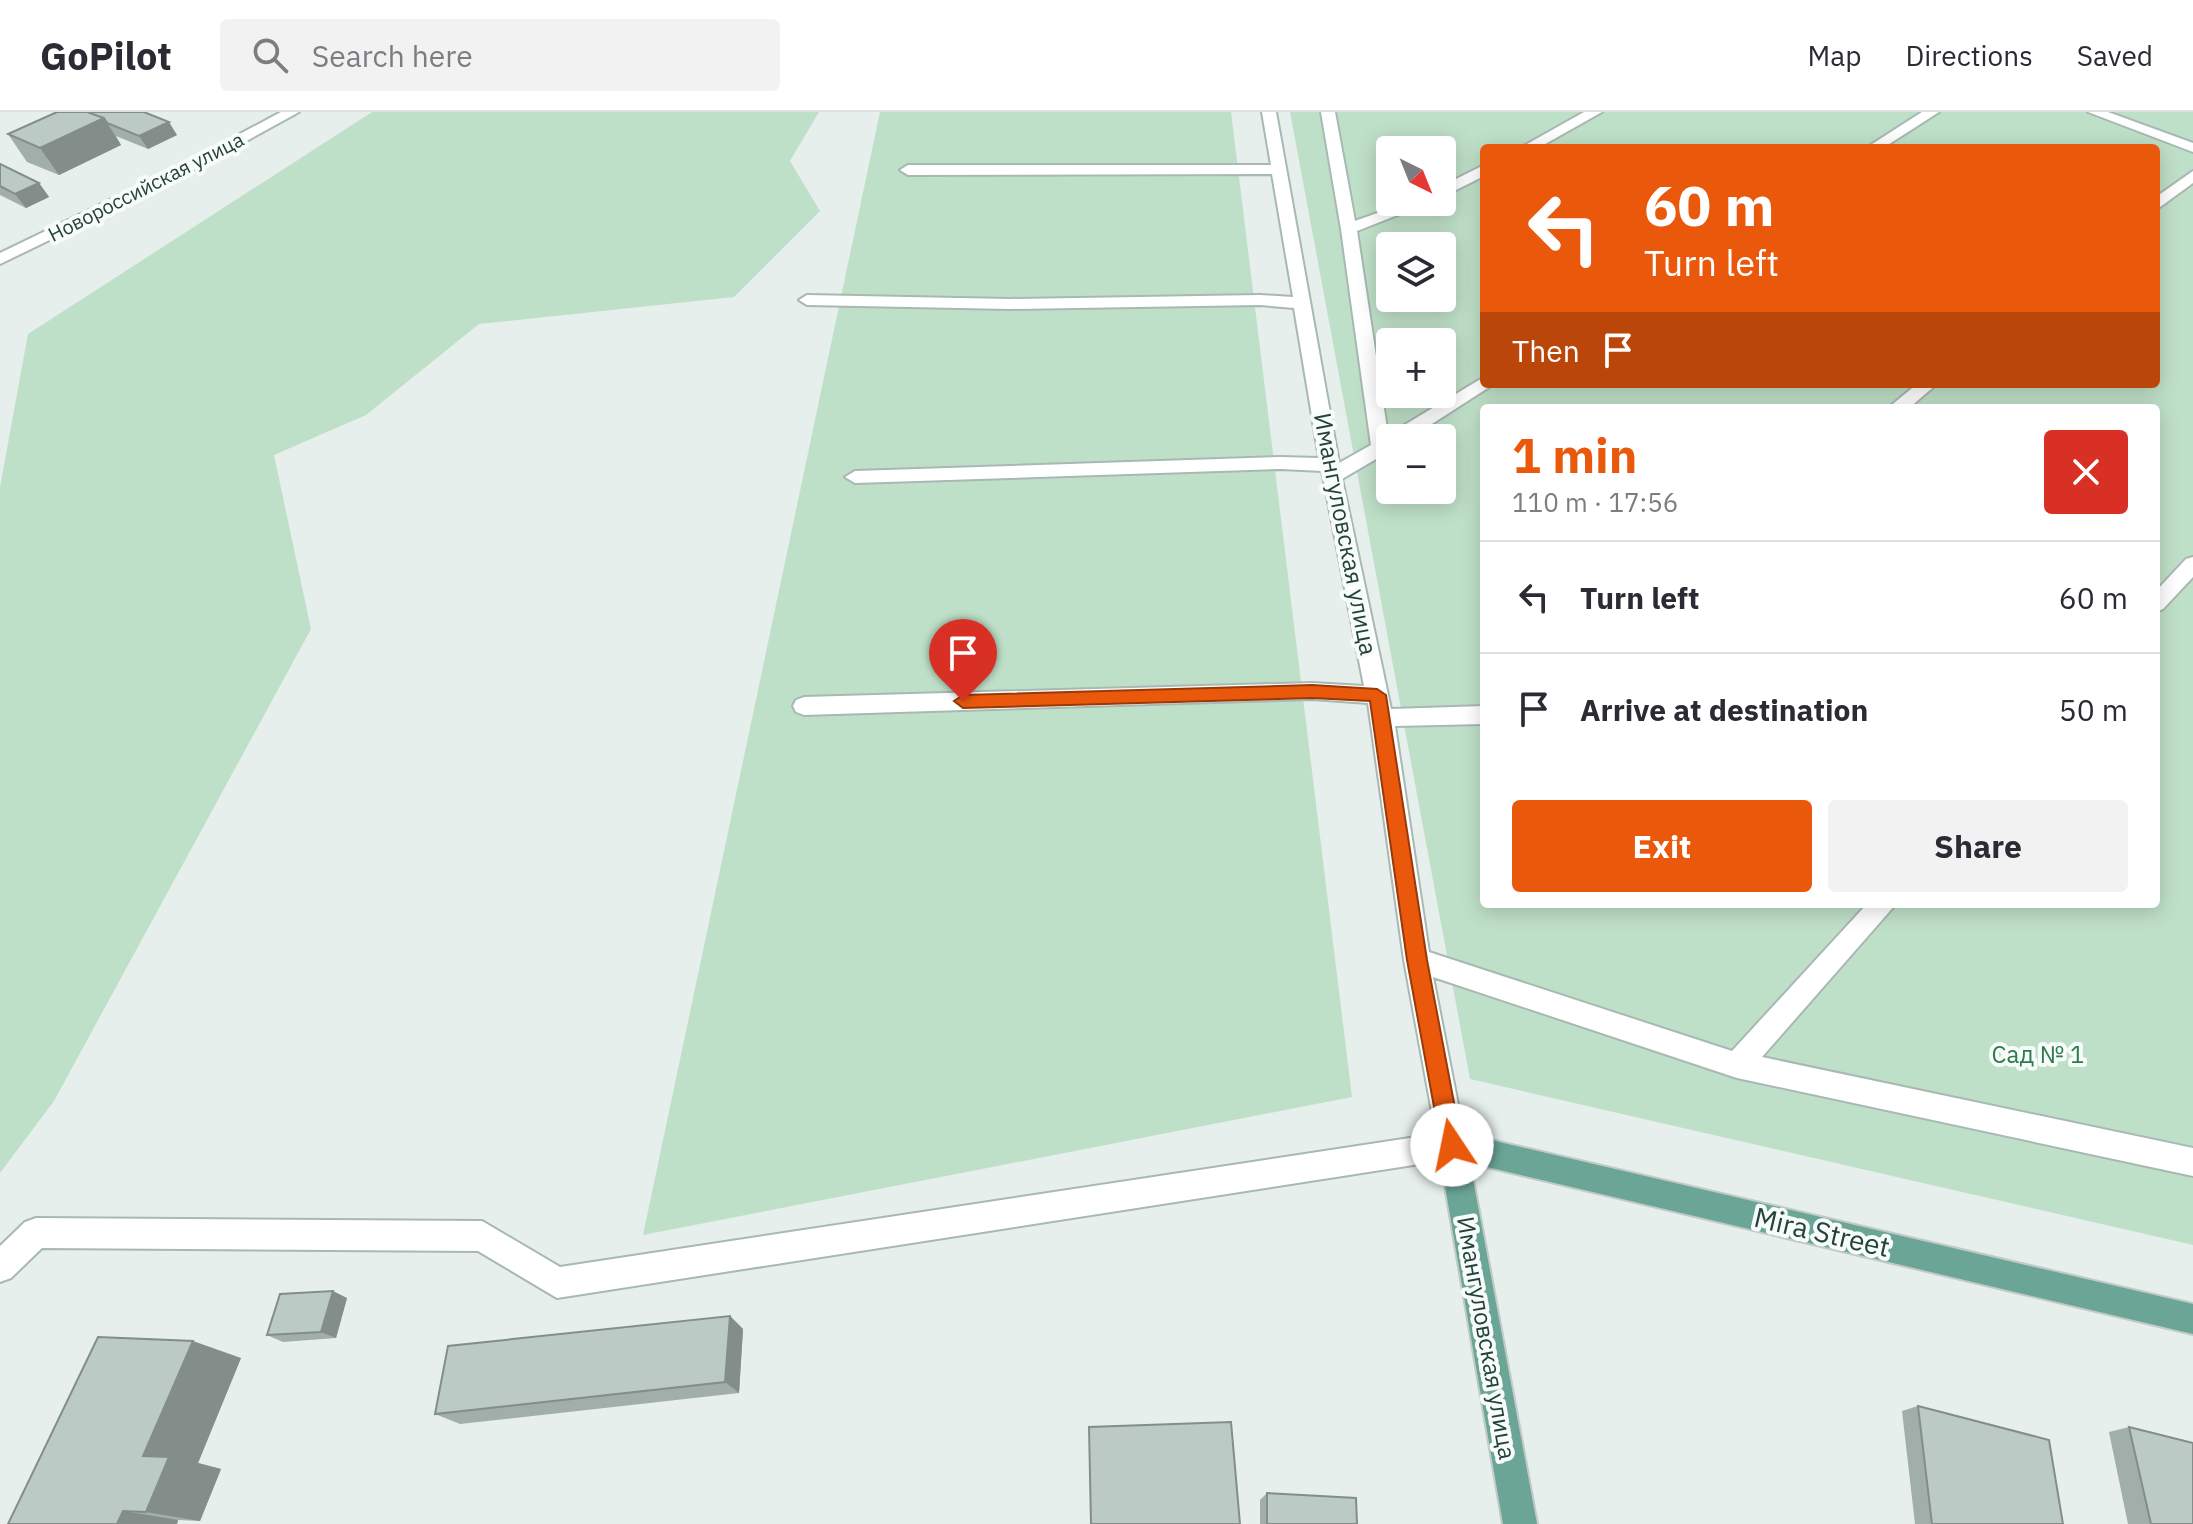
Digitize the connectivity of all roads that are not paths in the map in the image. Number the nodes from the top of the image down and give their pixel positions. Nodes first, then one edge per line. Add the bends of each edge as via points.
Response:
1 (292, 112) edge
2 (1269, 112) edge
3 (1328, 112) edge
4 (1595, 112) edge
5 (1932, 112) edge
6 (2095, 112) edge
7 (1535, 144) edge
8 (1880, 144) edge
9 (2193, 148) edge
10 (1279, 169) junction
11 (908, 170) dead end
12 (1480, 172) edge
13 (2193, 176) edge
14 (1456, 185) edge
15 (2160, 202) edge
16 (1385, 216) edge
17 (1349, 229) junction
18 (0, 259) edge
19 (807, 300) dead end
20 (1302, 303) junction
21 (1480, 387) edge
22 (1923, 388) edge
23 (1902, 404) edge
24 (1386, 424) edge
25 (1419, 424) edge
26 (1376, 448) edge
27 (1331, 470) junction
28 (855, 477) dead end
29 (2193, 564) edge
30 (2160, 600) edge
31 (1377, 695) junction
32 (804, 706) dead end
33 (1480, 715) edge
34 (1382, 718) junction
35 (1879, 908) edge
36 (1417, 960) junction
37 (1737, 1065) junction
38 (1452, 1145) junction
39 (2193, 1162) edge
40 (0, 1267) edge
41 (2193, 1319) edge
42 (1520, 1524) edge

1 - 18 street, Новороссийская улица
2 - 10 street, Имангуловская улица
3 - 17 street
4 - 7 street
5 - 8 street
6 - 9 street
10 - 11 street
10 - 20 street, Имангуловская улица
12 - 14 street
13 - 15 street
16 - 17 street
17 - 24 street
19 - 20 street
20 - 27 street, Имангуловская улица
21 - 25 street
22 - 23 street
26 - 27 street
27 - 28 street via 1281,463
27 - 31 street, Имангуловская улица
29 - 30 street
31 - 32 street via 1312,691
31 - 34 street, Имангуловская улица
33 - 34 street
34 - 36 street, Имангуловская улица
35 - 37 street
36 - 37 street
36 - 38 street, Имангуловская улица
37 - 39 street
38 - 40 street via 557,1283 482,1236 36,1233
38 - 41 main road, Mira Street
38 - 42 main road, Имангуловская улица

